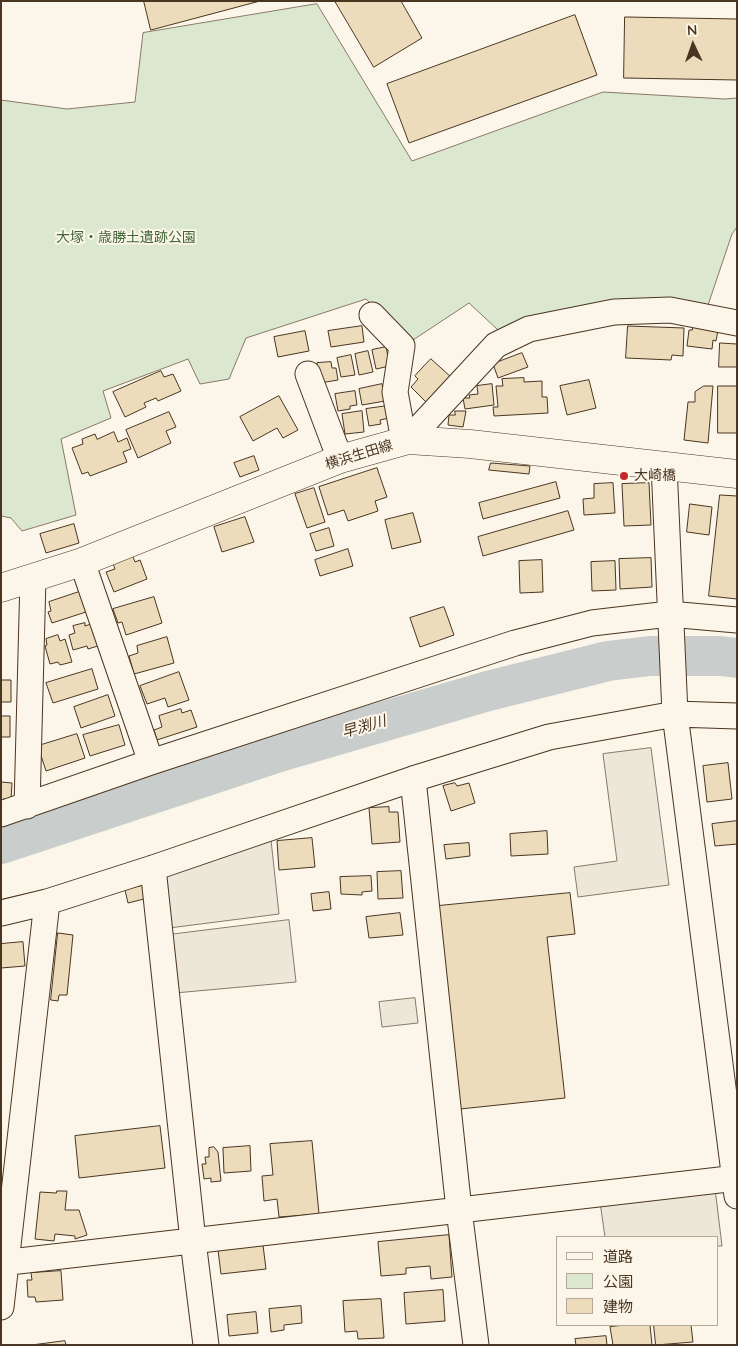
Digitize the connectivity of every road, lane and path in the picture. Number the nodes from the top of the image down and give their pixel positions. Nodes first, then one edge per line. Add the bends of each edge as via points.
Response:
1 (372, 316) dead end
2 (737, 323) edge
3 (308, 374) dead end
4 (406, 440) junction
5 (340, 459) junction
6 (664, 465) junction
7 (737, 474) edge
8 (82, 562) junction
9 (33, 578) junction
10 (1, 588) edge
11 (670, 618) junction
12 (737, 620) edge
13 (675, 711) junction
14 (737, 716) edge
15 (151, 762) junction
16 (413, 780) junction
17 (27, 806) junction
18 (1, 814) edge
19 (153, 868) junction
20 (47, 902) junction
21 (1, 913) edge
22 (736, 1184) edge
23 (459, 1210) junction
24 (193, 1241) junction
25 (3, 1263) edge
26 (1, 1307) edge
27 (206, 1345) edge
28 (476, 1345) edge

1 - 4 street via 402,346 395,392
2 - 4 street via 670,310 614,312 528,328 496,345
3 - 5 street
4 - 5 main road, 横浜生田線
4 - 6 main road, 横浜生田線
5 - 8 main road, 横浜生田線
6 - 7 main road, 横浜生田線
6 - 11 street
8 - 9 main road, 横浜生田線
8 - 15 street
9 - 10 main road, 横浜生田線
9 - 17 street
11 - 12 street
11 - 13 street
11 - 15 street via 592,623 515,643
13 - 14 street
13 - 16 street via 549,738
13 - 22 street
15 - 17 street
16 - 19 street
16 - 23 street
17 - 18 street
19 - 20 street
19 - 24 street
20 - 21 street
20 - 25 street
22 - 23 street
23 - 24 street
23 - 28 street
24 - 25 street
24 - 27 street
25 - 26 street

